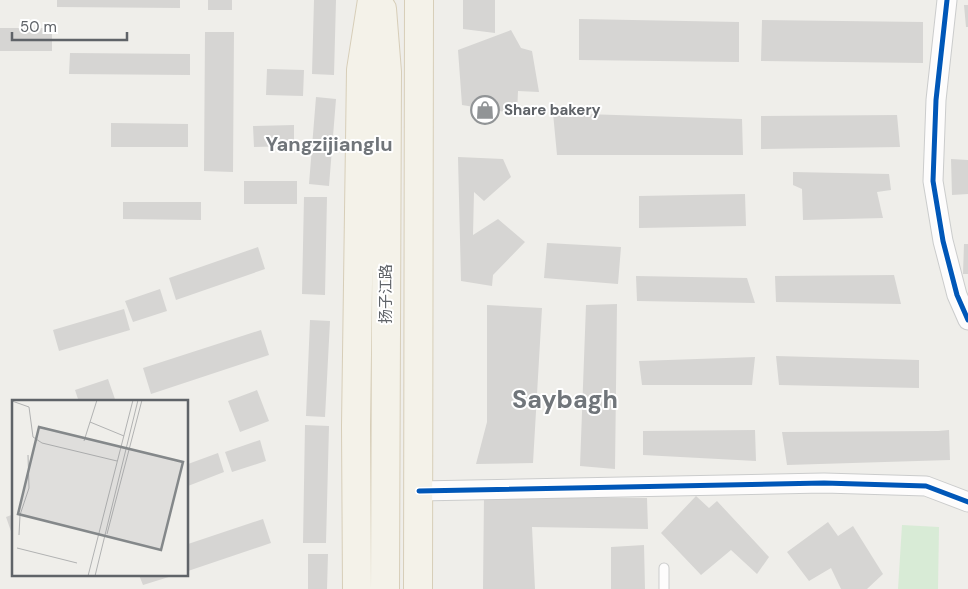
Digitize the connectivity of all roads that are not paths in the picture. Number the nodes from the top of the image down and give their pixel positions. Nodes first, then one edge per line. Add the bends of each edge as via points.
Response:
1 (372, 0) edge
2 (381, 0) edge
3 (419, 0) edge
4 (948, 0) edge
5 (968, 320) edge
6 (419, 491) junction
7 (968, 502) edge
8 (664, 568) dead end
9 (357, 589) edge
10 (385, 589) edge
11 (418, 589) edge
12 (664, 589) edge

1 - 9 main road via 361,70
2 - 10 main road, 扬子江路 via 386,72
3 - 6 main road
4 - 5 street via 936,100 933,181 957,295
6 - 7 street via 824,483 926,486
6 - 11 main road
8 - 12 lane

